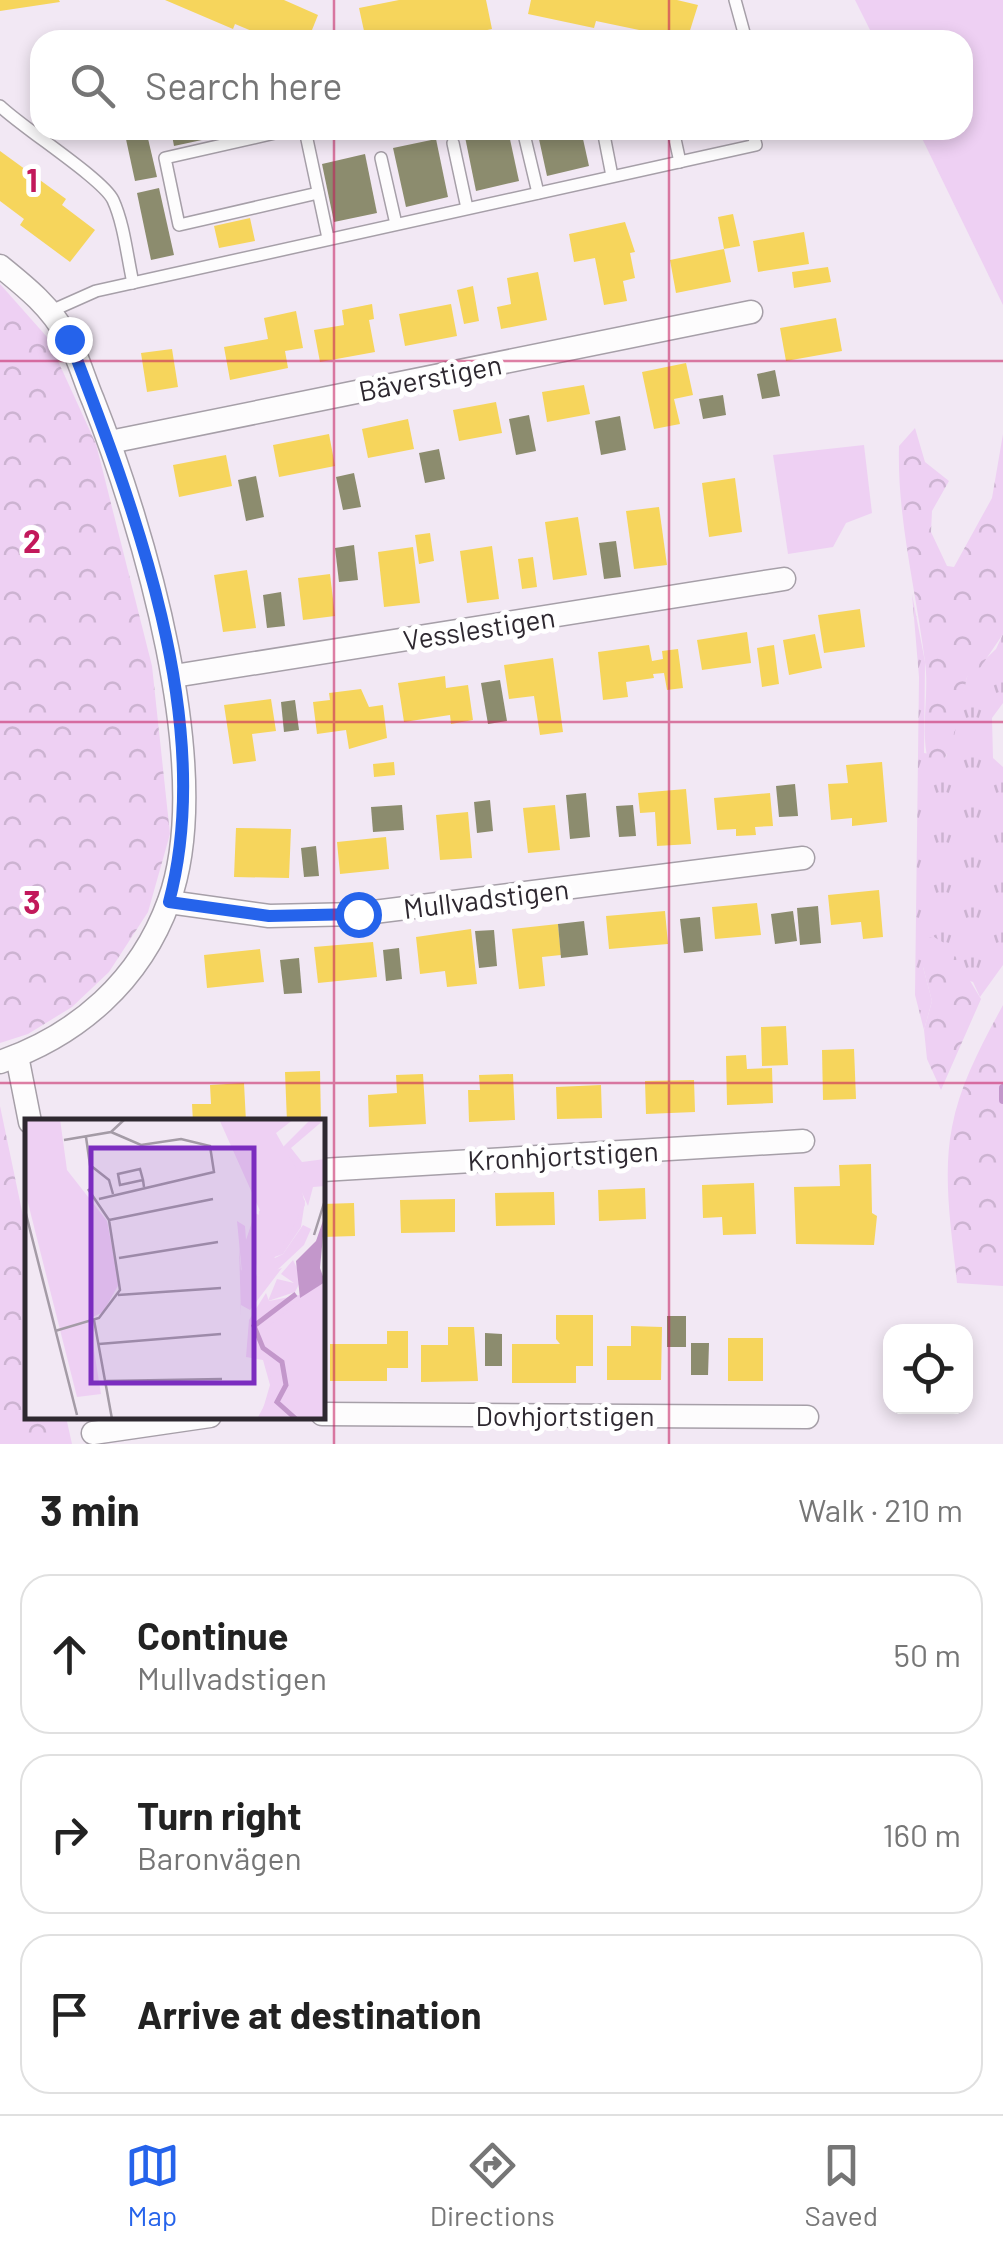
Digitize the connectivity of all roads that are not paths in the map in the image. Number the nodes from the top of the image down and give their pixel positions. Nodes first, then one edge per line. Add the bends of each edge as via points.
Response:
1 (735, 0) edge
2 (743, 30) edge
3 (0, 106) edge
4 (30, 135) edge
5 (38, 140) edge
6 (244, 140) edge
7 (306, 140) edge
8 (525, 140) edge
9 (605, 140) edge
10 (675, 140) edge
11 (755, 140) edge
12 (453, 143) dead end
13 (381, 158) dead end
14 (680, 162) junction
15 (612, 176) junction
16 (318, 193) junction
17 (538, 193) junction
18 (467, 208) junction
19 (396, 224) junction
20 (328, 238) junction
21 (0, 266) edge
22 (133, 282) junction
23 (51, 312) junction
24 (751, 312) dead end
25 (110, 442) junction
26 (784, 579) dead end
27 (174, 676) junction
28 (803, 858) dead end
29 (169, 902) junction
30 (9, 1059) edge
31 (29, 1119) edge
32 (803, 1140) dead end
33 (325, 1170) edge
34 (325, 1414) edge
35 (807, 1417) dead end
36 (186, 1419) edge
37 (92, 1431) edge

1 - 2 lane
3 - 4 lane
5 - 22 lane via 112,198
6 - 16 lane via 165,158 179,225
7 - 16 lane
8 - 17 lane
9 - 15 lane
10 - 14 lane
11 - 14 lane via 756,145
12 - 18 lane
13 - 19 lane
14 - 15 lane
15 - 17 lane
16 - 20 lane
17 - 18 lane
18 - 19 lane
19 - 20 lane
20 - 22 lane
21 - 23 street
22 - 23 lane
23 - 25 street via 69,339
24 - 25 street, Bäverstigen
25 - 27 street
26 - 27 street, Vesslestigen
27 - 29 street via 184,833
28 - 29 street, Mullvadstigen via 358,914 269,916
29 - 30 street via 115,992 48,1045
30 - 31 street
32 - 33 street, Kronhjortstigen
34 - 35 street, Dovhjortstigen
36 - 37 street

